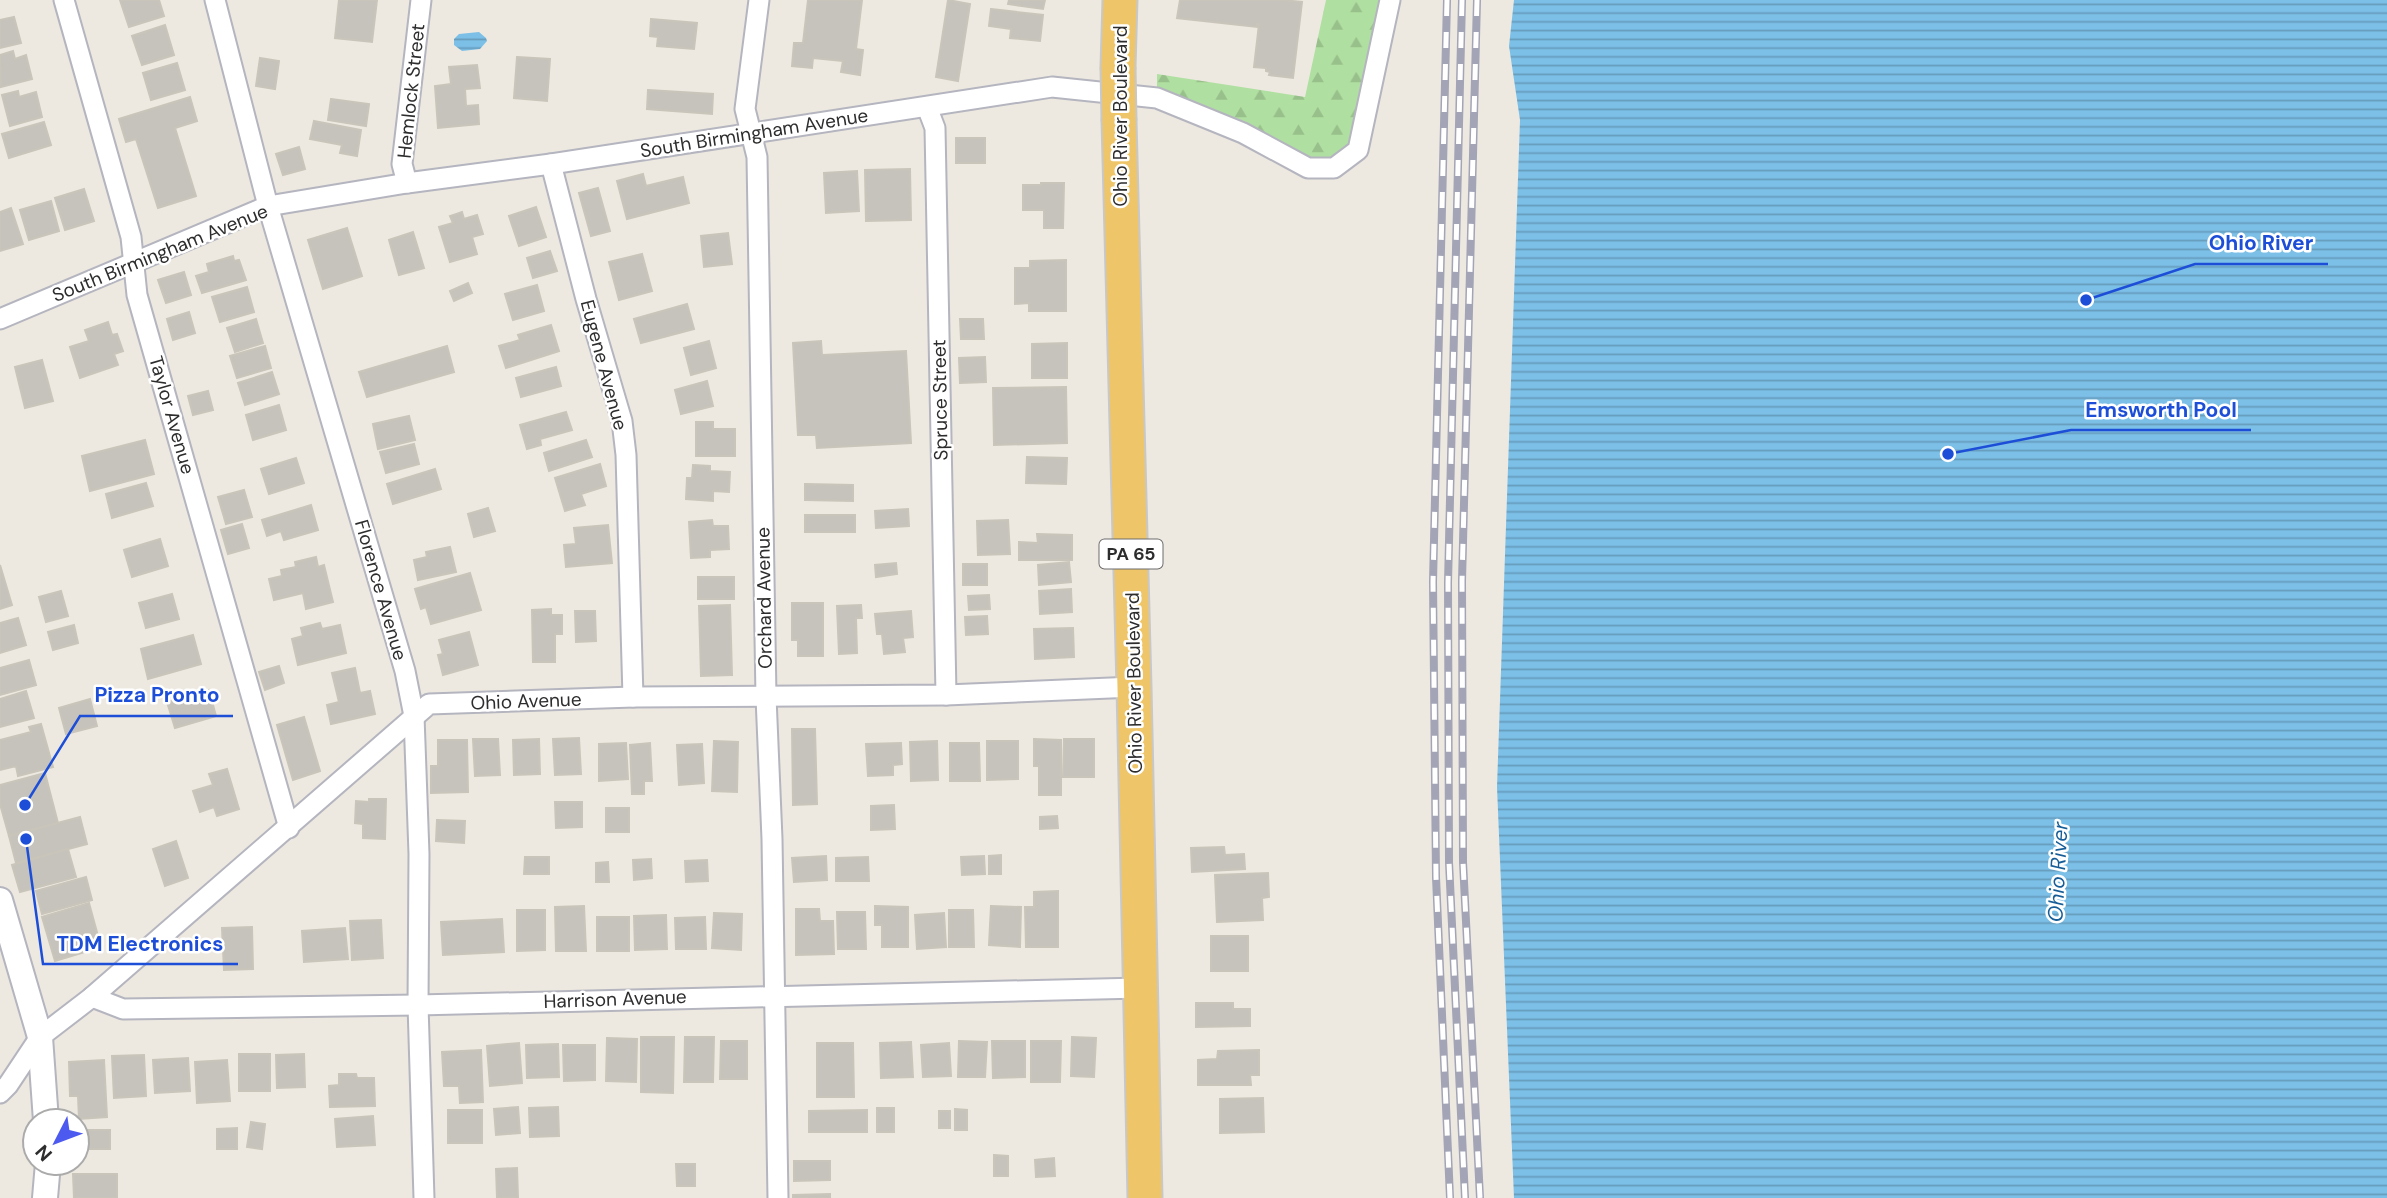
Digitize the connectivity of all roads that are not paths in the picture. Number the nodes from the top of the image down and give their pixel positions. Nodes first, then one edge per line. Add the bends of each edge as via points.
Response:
1 (64, 0) edge
2 (215, 0) edge
3 (421, 0) edge
4 (759, 0) edge
5 (1120, 0) edge
6 (1390, 0) edge
7 (927, 107) junction
8 (750, 133) junction
9 (551, 164) junction
10 (407, 183) junction
11 (268, 206) junction
12 (134, 264) junction
13 (0, 319) edge
14 (1134, 687) junction
15 (946, 695) junction
16 (632, 697) junction
17 (766, 697) junction
18 (414, 716) junction
19 (289, 828) junction
20 (0, 900) edge
21 (1140, 988) junction
22 (775, 995) junction
23 (92, 997) junction
24 (418, 1005) junction
25 (40, 1037) junction
26 (0, 1093) edge
27 (45, 1107) edge
28 (47, 1177) edge
29 (45, 1198) edge
30 (424, 1198) edge
31 (778, 1198) edge
32 (1144, 1198) edge

1 - 12 street, Taylor Avenue via 131,237
2 - 11 street, Florence Avenue
3 - 10 street, Hemlock Street via 402,164
4 - 8 street, Orchard Avenue via 745,108
5 - 14 highway, Ohio River Boulevard / PA 65, bridge
6 - 7 street, South Birmingham Avenue via 1358,150 1334,168 1308,168 1243,133 1157,97 1052,87
7 - 8 street, South Birmingham Avenue
7 - 15 street, Spruce Street via 935,128
8 - 9 street, South Birmingham Avenue
8 - 17 street, Orchard Avenue via 757,157
9 - 10 street, South Birmingham Avenue
9 - 16 street, Eugene Avenue via 622,421
10 - 11 street, South Birmingham Avenue
11 - 12 street, South Birmingham Avenue
11 - 18 street, Florence Avenue via 405,671
12 - 13 street, South Birmingham Avenue
12 - 19 street, Taylor Avenue via 138,295
14 - 15 street, Ohio Avenue
14 - 21 highway, Ohio River Boulevard / PA 65
15 - 17 street, Ohio Avenue
16 - 17 street, Ohio Avenue
16 - 18 street, Ohio Avenue via 429,704
17 - 22 street, Orchard Avenue
18 - 19 street, Ohio Avenue
18 - 24 street, Florence Avenue
19 - 23 street, Ohio Avenue
20 - 25 street
21 - 22 street, Harrison Avenue
21 - 32 highway, Ohio River Boulevard / PA 65
22 - 24 street, Harrison Avenue
22 - 31 street, Orchard Avenue
23 - 24 street, Harrison Avenue via 123,1009
23 - 25 street, Ohio Avenue
24 - 30 street, Florence Avenue
25 - 26 street, Ohio Avenue
25 - 27 street
28 - 29 street

